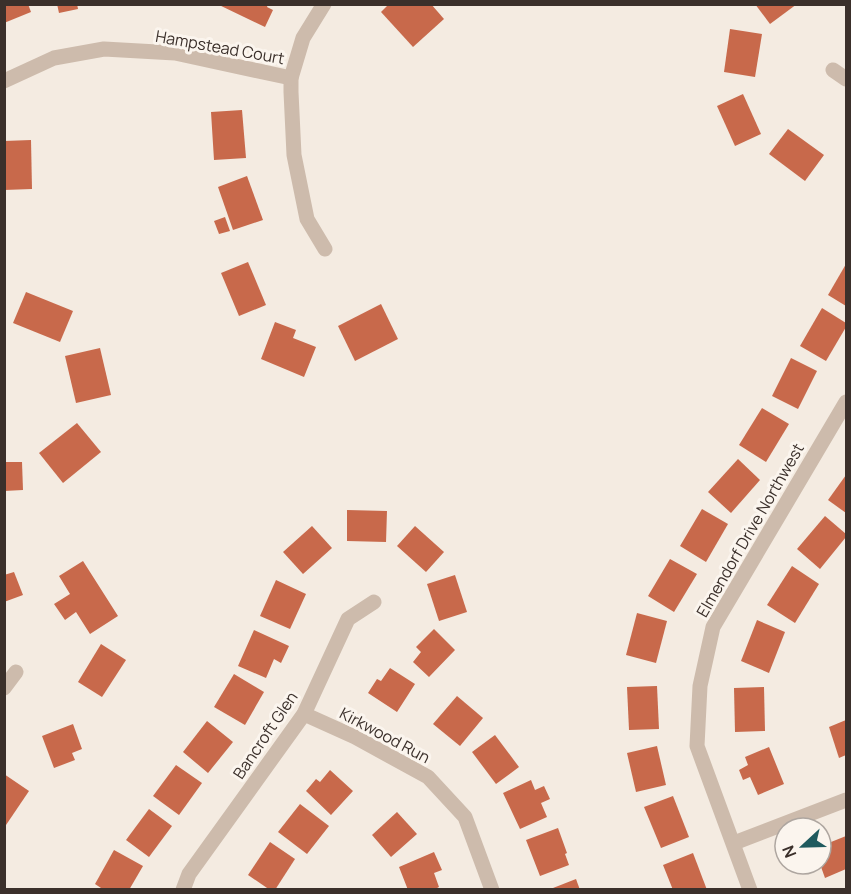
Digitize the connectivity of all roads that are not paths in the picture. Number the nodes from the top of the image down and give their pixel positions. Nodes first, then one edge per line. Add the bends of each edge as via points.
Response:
1 (324, 4) edge
2 (833, 70) dead end
3 (291, 78) junction
4 (846, 79) edge
5 (4, 81) edge
6 (325, 249) dead end
7 (846, 402) edge
8 (374, 602) dead end
9 (16, 672) dead end
10 (4, 688) edge
11 (304, 714) junction
12 (846, 800) edge
13 (734, 843) junction
14 (183, 890) edge
15 (492, 890) edge
16 (750, 890) edge

1 - 3 street via 303,38
2 - 4 street
3 - 5 street, Hampstead Court via 175,53 104,49 54,58
3 - 6 street via 294,155 307,219
7 - 13 street, Elmendorf Drive Northwest via 713,627 700,686 698,746
8 - 11 street, Bancroft Glen via 348,619
9 - 10 street
11 - 14 street, Bancroft Glen via 189,874
11 - 15 street, Kirkwood Run via 428,777 465,817
12 - 13 street
13 - 16 street, Elmendorf Drive Northwest

